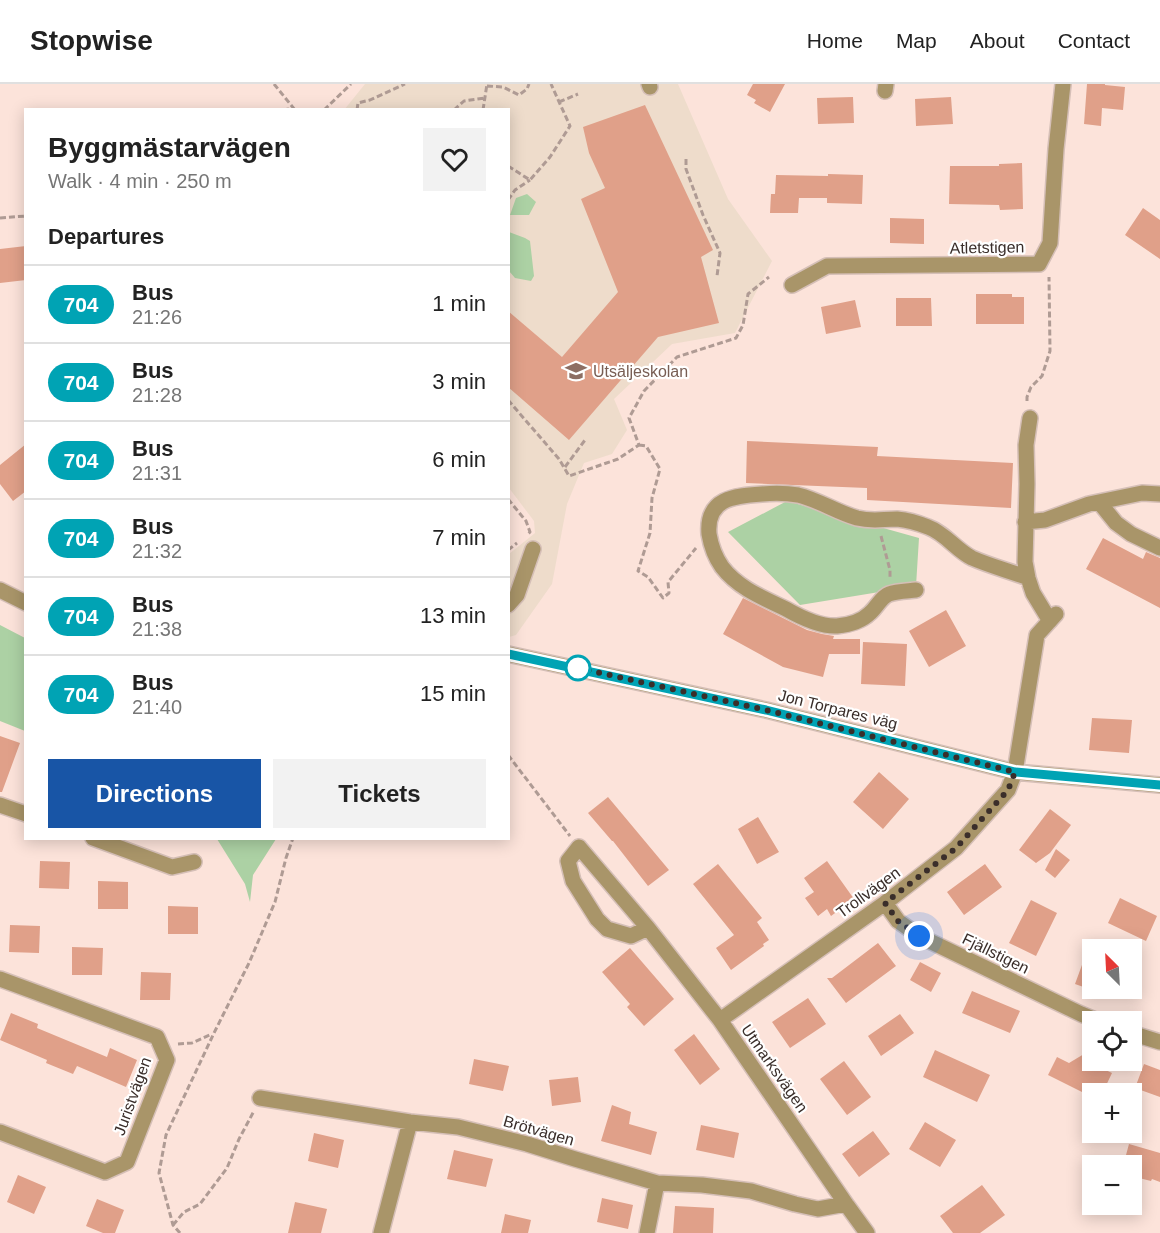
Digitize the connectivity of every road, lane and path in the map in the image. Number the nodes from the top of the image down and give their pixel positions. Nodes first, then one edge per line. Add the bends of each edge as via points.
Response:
1 (274, 84) edge
2 (351, 84) edge
3 (405, 84) edge
4 (529, 84) edge
5 (551, 84) edge
6 (1064, 84) edge
7 (487, 85) edge
8 (504, 85) edge
9 (578, 94) dead end
10 (485, 98) junction
11 (559, 102) junction
12 (291, 108) edge
13 (326, 108) edge
14 (357, 108) edge
15 (456, 108) edge
16 (483, 108) edge
17 (686, 159) dead end
18 (510, 167) edge
19 (530, 180) junction
20 (510, 197) edge
21 (24, 216) edge
22 (0, 218) edge
23 (1039, 264) junction
24 (717, 276) dead end
25 (769, 277) dead end
26 (792, 285) dead end
27 (510, 402) edge
28 (1030, 418) joint
29 (585, 440) dead end
30 (639, 444) junction
31 (564, 468) junction
32 (1160, 494) edge
33 (510, 501) edge
34 (1099, 502) junction
35 (1025, 522) junction
36 (709, 532) junction
37 (881, 536) dead end
38 (1160, 548) edge
39 (533, 549) joint
40 (890, 570) dead end
41 (1028, 578) junction
42 (0, 590) edge
43 (916, 590) dead end
44 (24, 602) edge
45 (510, 603) edge
46 (510, 654) edge
47 (510, 758) edge
48 (1015, 772) junction
49 (1160, 785) edge
50 (0, 805) edge
51 (24, 813) edge
52 (98, 840) edge
53 (292, 840) edge
54 (579, 847) junction
55 (194, 862) dead end
56 (885, 903) junction
57 (648, 928) junction
58 (0, 979) edge
59 (1082, 1014) edge
60 (720, 1020) junction
61 (214, 1033) junction
62 (1142, 1036) edge
63 (1160, 1042) edge
64 (161, 1047) junction
65 (260, 1098) joint
66 (410, 1122) junction
67 (0, 1132) edge
68 (657, 1183) junction
69 (846, 1203) junction
70 (173, 1225) junction
71 (180, 1233) edge
72 (381, 1233) edge
73 (648, 1233) edge
74 (867, 1233) edge

1 - 12 path
2 - 13 path
3 - 14 path via 358,103
4 - 8 path via 519,95
5 - 11 path
6 - 23 street, Atletstigen via 1050,243
7 - 8 path
7 - 10 path
9 - 11 path
10 - 15 path via 464,101
10 - 16 path
11 - 19 path via 570,126
17 - 24 path via 686,169 720,253
18 - 19 path
19 - 20 path
21 - 22 path
23 - 26 street, Atletstigen via 827,266
23 - 28 path via 1049,273 1050,351 1042,376 1027,397
25 - 30 path via 748,294 743,325 736,338 677,357 644,391 629,418
27 - 31 path
28 - 35 street
29 - 31 path
30 - 31 path via 618,459 569,476
30 - 36 path via 646,446 660,469 652,498 650,534 638,571 648,577 663,598 669,593 668,582
32 - 34 street
33 - 39 path via 526,521 530,532 524,537
34 - 35 street via 1045,520
34 - 38 street via 1116,523
35 - 41 street
36 - 41 street via 714,510 733,496 798,495 859,519 898,519 931,528 971,557
36 - 43 street via 715,555 739,584 819,624 836,626 858,621 890,594
37 - 40 path
39 - 45 street via 517,595
41 - 48 street, Trollvägen via 1033,593 1053,617 1037,635
42 - 44 street
46 - 48 street, Jon Torpares väg via 766,710
47 - 54 path
48 - 49 street, Jon Torpares väg
48 - 56 street, Trollvägen via 1008,790 956,848
50 - 51 street
52 - 55 street via 172,867
53 - 61 path via 275,902
54 - 57 street, Utmarksvägen
54 - 57 street via 568,861 573,881 597,919 607,929 631,936
56 - 59 street, Fjällstigen via 898,921 919,936
56 - 60 street, Trollvägen
57 - 60 street, Utmarksvägen
58 - 64 street, Juristvägen via 157,1037
60 - 69 street, Utmarksvägen
61 - 64 path via 192,1043
61 - 70 path via 166,1135 159,1173
62 - 63 street
64 - 67 street, Juristvägen via 167,1059 127,1162 105,1172
65 - 66 street, Brötvägen
65 - 70 path via 227,1168 200,1204 184,1212
66 - 68 street, Brötvägen via 458,1127 527,1144
66 - 72 street
68 - 69 street, Brötvägen via 751,1191 818,1209
68 - 73 street
69 - 74 street, Utmarksvägen
70 - 71 path

